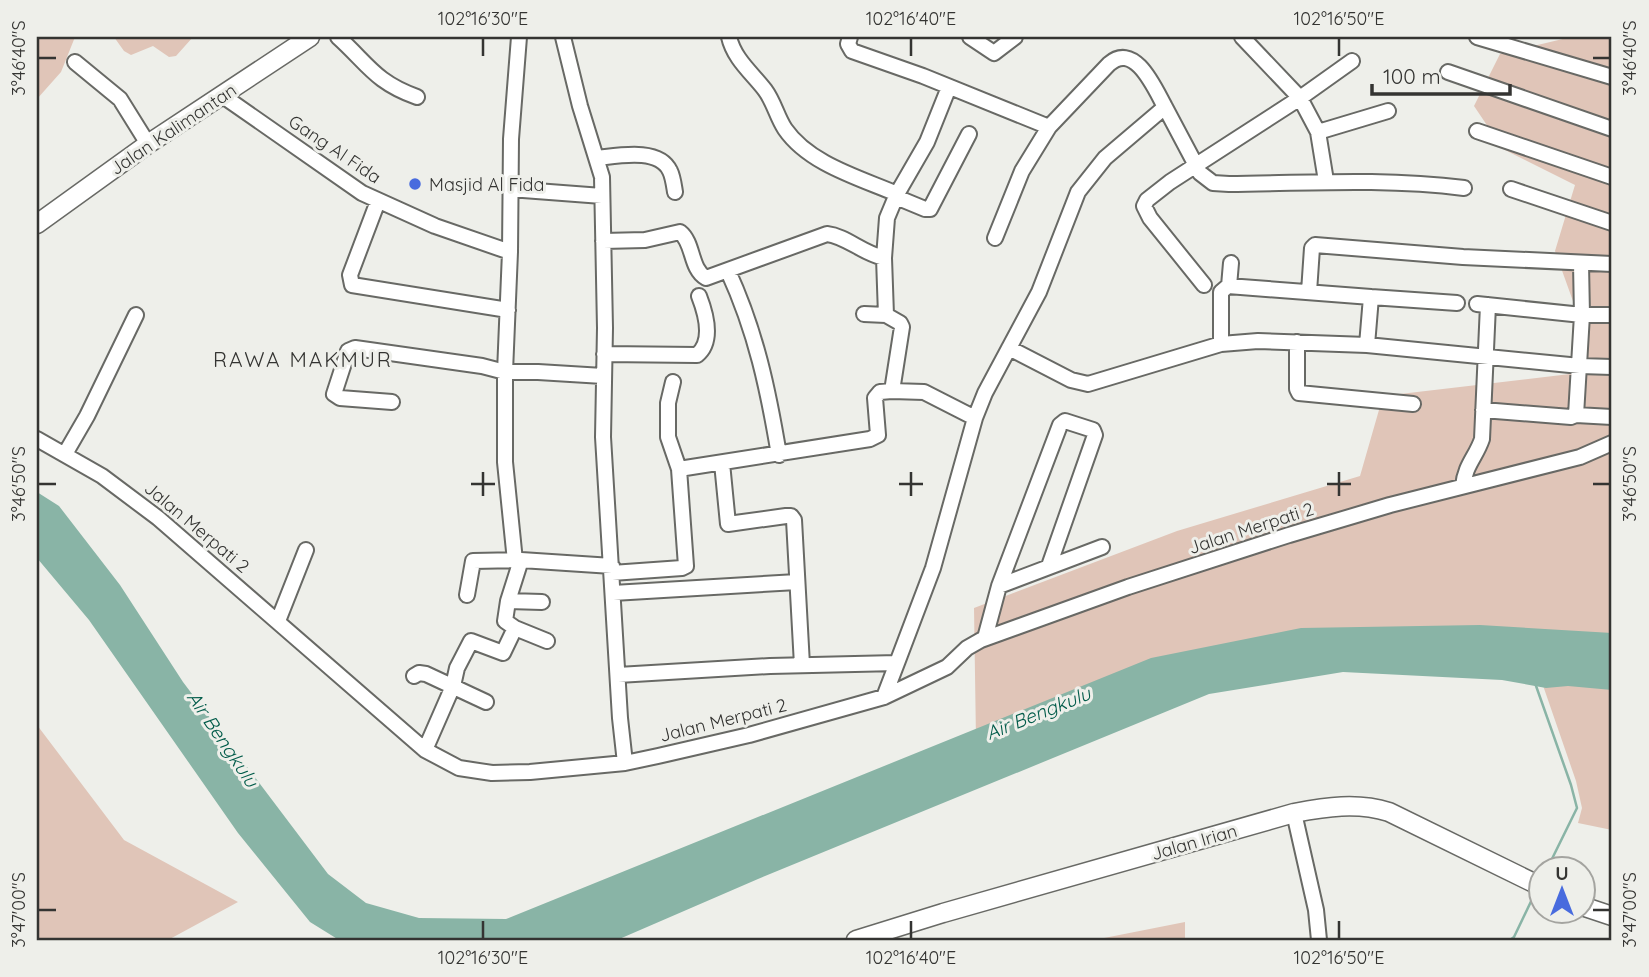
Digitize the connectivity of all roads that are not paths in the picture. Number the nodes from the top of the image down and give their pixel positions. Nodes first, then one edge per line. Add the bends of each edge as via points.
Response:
1 (310, 37) edge
2 (338, 37) edge
3 (519, 37) edge
4 (563, 37) edge
5 (729, 37) edge
6 (850, 37) edge
7 (970, 37) edge
8 (1015, 37) edge
9 (1242, 37) edge
10 (1477, 37) edge
11 (1352, 61) dead end
12 (75, 62) dead end
13 (1448, 72) dead end
14 (1612, 77) edge
15 (949, 87) junction
16 (223, 96) junction
17 (417, 97) dead end
18 (1300, 98) junction
19 (1165, 107) junction
20 (1388, 111) dead end
21 (1049, 127) junction
22 (1612, 129) edge
23 (1477, 131) dead end
24 (1318, 132) junction
25 (970, 134) dead end
26 (148, 145) junction
27 (597, 158) junction
28 (1196, 164) junction
29 (1612, 177) edge
30 (1326, 181) junction
31 (1464, 188) dead end
32 (510, 189) junction
33 (1511, 189) dead end
34 (675, 192) dead end
35 (897, 195) junction
36 (602, 196) junction
37 (378, 201) junction
38 (1612, 223) edge
39 (37, 224) edge
40 (995, 238) dead end
41 (603, 241) junction
42 (510, 252) junction
43 (884, 258) junction
44 (1231, 263) dead end
45 (1581, 264) junction
46 (1612, 264) edge
47 (728, 271) junction
48 (1204, 285) dead end
49 (1229, 286) junction
50 (1309, 292) junction
51 (699, 296) dead end
52 (1371, 297) junction
53 (1457, 303) dead end
54 (508, 310) junction
55 (864, 314) dead end
56 (1582, 314) junction
57 (136, 315) dead end
58 (1612, 315) edge
59 (886, 316) junction
60 (1297, 342) junction
61 (1221, 344) junction
62 (1367, 345) junction
63 (1009, 348) junction
64 (604, 354) junction
65 (1485, 356) junction
66 (1580, 366) junction
67 (1612, 367) edge
68 (505, 372) junction
69 (603, 376) junction
70 (673, 382) dead end
71 (892, 391) junction
72 (392, 402) dead end
73 (1413, 404) dead end
74 (1483, 410) junction
75 (1576, 415) junction
76 (1612, 417) edge
77 (975, 418) junction
78 (37, 439) edge
79 (1612, 443) edge
80 (65, 454) junction
81 (779, 454) junction
82 (722, 463) junction
83 (679, 469) junction
84 (1463, 486) junction
85 (1102, 547) dead end
86 (306, 550) dead end
87 (518, 560) junction
88 (1049, 566) junction
89 (612, 569) junction
90 (797, 582) junction
91 (999, 586) junction
92 (613, 593) junction
93 (467, 595) dead end
94 (508, 601) junction
95 (542, 602) dead end
96 (278, 621) junction
97 (515, 628) junction
98 (985, 638) junction
99 (547, 641) dead end
100 (897, 663) junction
101 (802, 665) junction
102 (618, 675) junction
103 (414, 676) dead end
104 (453, 685) junction
105 (884, 697) junction
106 (486, 702) dead end
107 (425, 750) junction
108 (625, 763) junction
109 (1294, 813) junction
110 (1526, 878) edge
111 (856, 940) edge
112 (1319, 940) edge

1 - 16 main road, Jalan Kalimantan
2 - 17 street via 388,84
3 - 32 street
4 - 27 street
5 - 35 street via 796,140 827,163
6 - 15 street via 852,51
7 - 8 street via 994,53
9 - 18 street
10 - 14 street
11 - 18 street
12 - 26 street via 120,99
13 - 22 street
15 - 21 street
15 - 35 street via 927,142
16 - 26 main road, Jalan Kalimantan
16 - 37 street, Gang Al Fida
18 - 24 street
18 - 28 street
19 - 21 street via 1146,74 1129,58 1121,57
19 - 28 street
19 - 63 street via 1085,181 1039,292
20 - 24 street
21 - 40 street via 1022,171
23 - 29 street
24 - 30 street
25 - 35 street via 930,209
26 - 39 main road, Jalan Kalimantan
27 - 34 street via 638,155 663,162 670,170
27 - 36 street
28 - 30 street via 1206,179 1220,184
28 - 48 street via 1150,197 1144,208
30 - 31 street via 1402,181
32 - 36 street
32 - 42 street
33 - 38 street
35 - 43 street via 887,218
36 - 41 street
37 - 42 street, Gang Al Fida
37 - 54 street via 351,275 352,285
41 - 47 street via 645,240 680,232 702,276
41 - 64 street
42 - 54 street
43 - 47 street via 827,234
43 - 59 street
44 - 49 street
45 - 46 street
45 - 50 street via 1315,245
45 - 56 street
47 - 81 street via 754,334
49 - 50 street
49 - 61 street via 1220,292
50 - 52 street
51 - 64 street via 707,327 697,355
52 - 53 street
52 - 62 street
54 - 68 street
55 - 59 street
56 - 58 street
56 - 65 street via 1483,304
56 - 66 street
57 - 80 street
59 - 71 street via 902,327
60 - 61 street
60 - 62 street
60 - 73 street via 1299,393
61 - 63 street via 1088,384
62 - 65 street
63 - 77 street
64 - 69 street
65 - 66 street
65 - 74 street
66 - 67 street
66 - 75 street
68 - 69 street
68 - 72 street via 355,348 348,351 334,394
68 - 87 street via 505,462
69 - 89 street via 603,457
70 - 83 street via 668,437
71 - 77 street via 924,392
71 - 81 street via 875,397 877,437
74 - 75 street
74 - 84 street via 1482,439 1467,465
75 - 76 street
77 - 100 street via 933,568
78 - 80 street, Jalan Merpati 2
79 - 84 street, Jalan Merpati 2 via 1580,457
80 - 96 street, Jalan Merpati 2 via 158,518
81 - 82 street
82 - 83 street
82 - 90 street via 728,524 793,517
83 - 89 street via 686,566
84 - 98 street, Jalan Merpati 2 via 1289,535
85 - 88 street
86 - 96 street
87 - 89 street
87 - 93 street via 473,561
87 - 94 street
88 - 91 street
88 - 91 street via 1096,435 1065,421
89 - 92 street
90 - 92 street
90 - 101 street
91 - 98 street
92 - 102 street
94 - 95 street
94 - 97 street via 505,621
96 - 107 street, Jalan Merpati 2
97 - 99 street
97 - 104 street via 503,653 471,640
98 - 105 street, Jalan Merpati 2 via 940,671
100 - 101 street
100 - 105 street
101 - 102 street
102 - 108 street
103 - 104 street via 422,673
104 - 106 street
104 - 107 street
105 - 108 street, Jalan Merpati 2 via 750,735
107 - 108 street, Jalan Merpati 2 via 449,765 479,772
109 - 110 main road, Jalan Irian via 1376,807
109 - 111 main road, Jalan Irian
109 - 112 street

